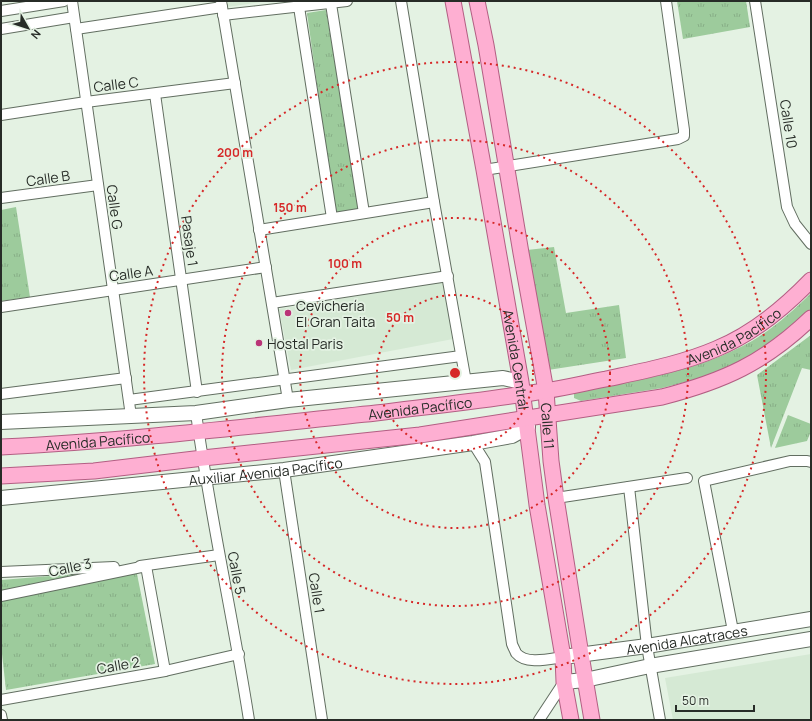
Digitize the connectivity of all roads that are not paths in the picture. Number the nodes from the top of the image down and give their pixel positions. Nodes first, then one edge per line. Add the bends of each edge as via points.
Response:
1 (64, 1) edge
2 (72, 1) edge
3 (347, 1) edge
4 (401, 1) edge
5 (453, 1) edge
6 (477, 1) edge
7 (666, 1) edge
8 (755, 1) edge
9 (331, 4) junction
10 (299, 7) junction
11 (222, 8) edge
12 (1, 11) edge
13 (74, 17) junction
14 (1, 29) edge
15 (76, 29) junction
16 (235, 83) junction
17 (155, 94) junction
18 (86, 102) junction
19 (1, 115) edge
20 (506, 167) junction
21 (484, 170) junction
22 (98, 185) junction
23 (1, 198) edge
24 (434, 202) junction
25 (364, 213) junction
26 (332, 218) junction
27 (259, 230) junction
28 (811, 244) edge
29 (266, 267) junction
30 (448, 276) junction
31 (182, 280) junction
32 (811, 280) edge
33 (113, 290) junction
34 (272, 303) junction
35 (1, 307) edge
36 (811, 318) edge
37 (461, 356) junction
38 (126, 378) junction
39 (285, 379) junction
40 (466, 382) junction
41 (522, 388) junction
42 (546, 391) junction
43 (197, 392) junction
44 (1, 394) edge
45 (129, 400) junction
46 (288, 400) junction
47 (196, 413) junction
48 (547, 415) junction
49 (131, 416) junction
50 (1, 422) edge
51 (527, 423) junction
52 (199, 432) junction
53 (473, 443) junction
54 (1, 447) edge
55 (203, 458) junction
56 (811, 462) edge
57 (284, 470) junction
58 (1, 476) edge
59 (205, 478) junction
60 (687, 478) dead end
61 (629, 487) junction
62 (1, 498) edge
63 (556, 498) junction
64 (219, 555) junction
65 (146, 566) junction
66 (1, 572) edge
67 (1, 596) edge
68 (811, 619) edge
69 (734, 631) junction
70 (811, 639) edge
71 (647, 646) junction
72 (239, 654) junction
73 (581, 655) junction
74 (562, 657) junction
75 (650, 666) junction
76 (165, 671) junction
77 (585, 680) junction
78 (564, 682) junction
79 (1, 700) edge
80 (1, 716) edge
81 (2, 720) edge
82 (249, 720) edge
83 (322, 720) edge
84 (538, 720) edge
85 (571, 720) edge
86 (592, 720) edge
87 (660, 720) edge

1 - 12 street
2 - 13 street, Calle G
3 - 9 street
4 - 24 street
5 - 21 main road, Avenida Central
6 - 20 main road, Avenida Central
7 - 20 street via 684,136
8 - 28 street, Calle 10 via 787,207 794,224
9 - 10 street
9 - 25 street
10 - 11 street
10 - 26 street
11 - 15 street
11 - 16 street
13 - 14 street
13 - 15 street, Calle G
15 - 18 street, Calle G
16 - 17 street, Calle C
16 - 27 street
17 - 18 street, Calle C
17 - 31 street, Pasaje 1
18 - 19 street, Calle C
18 - 22 street, Calle G
20 - 21 street
20 - 42 main road, Avenida Central
21 - 41 main road, Avenida Central
22 - 23 street, Calle B
22 - 33 street, Calle G
24 - 25 street
24 - 30 street
25 - 26 street
26 - 27 street
27 - 29 street
29 - 31 street, Calle A
29 - 34 street
30 - 34 street
30 - 37 street
31 - 33 street, Calle A
31 - 43 street, Pasaje 1
32 - 42 main road, Avenida Pacífico via 760,325 717,349 673,364
33 - 35 street, Calle A
33 - 38 street, Calle G
34 - 39 street
36 - 48 main road, Avenida Pacífico via 768,354 718,380 662,397
37 - 39 street
37 - 40 street
38 - 44 street
38 - 45 street, Calle G
39 - 43 street
39 - 46 street
40 - 41 main road via 503,378
40 - 46 main road
41 - 42 main road, Avenida Pacífico
41 - 51 main road, Avenida Central
41 - 52 main road, Avenida Pacífico via 420,408
42 - 48 main road, Calle 11
43 - 45 street
45 - 49 street, Calle G
46 - 47 main road
47 - 49 main road
47 - 52 street
48 - 51 main road, Avenida Pacífico
48 - 63 main road, Calle 11
49 - 50 main road
51 - 53 main road, Auxiliar Avenida Pacífico via 512,436
51 - 55 main road, Avenida Pacífico
51 - 74 main road, Avenida Central via 537,505
52 - 54 main road, Avenida Pacífico
52 - 55 street, Calle 5
53 - 57 main road, Auxiliar Avenida Pacífico
53 - 74 street via 485,462 512,644 517,654 527,659
55 - 58 main road, Avenida Pacífico via 94,471
55 - 59 street, Calle 5
56 - 69 street via 790,461 704,481
57 - 59 main road, Auxiliar Avenida Pacífico
57 - 83 street, Calle 1
59 - 62 main road, Auxiliar Avenida Pacífico
59 - 64 street, Calle 5
60 - 61 street
61 - 63 street
61 - 71 street
63 - 73 main road
64 - 65 street, Calle 3
64 - 72 street, Calle 5
65 - 66 street, Calle 3
65 - 67 street, Calle 3
65 - 76 street
68 - 69 main road, Avenida Alcatraces
69 - 71 main road, Avenida Alcatraces
70 - 75 main road
71 - 73 main road, Avenida Alcatraces
71 - 75 street
72 - 76 street, Calle 2
72 - 82 street, Calle 5
73 - 74 main road, Avenida Alcatraces
73 - 77 main road
74 - 78 main road, Avenida Central
75 - 77 main road
75 - 87 street
76 - 79 street, Calle 2
77 - 78 main road
77 - 86 main road
78 - 84 street
78 - 85 main road, Avenida Central
80 - 81 street

